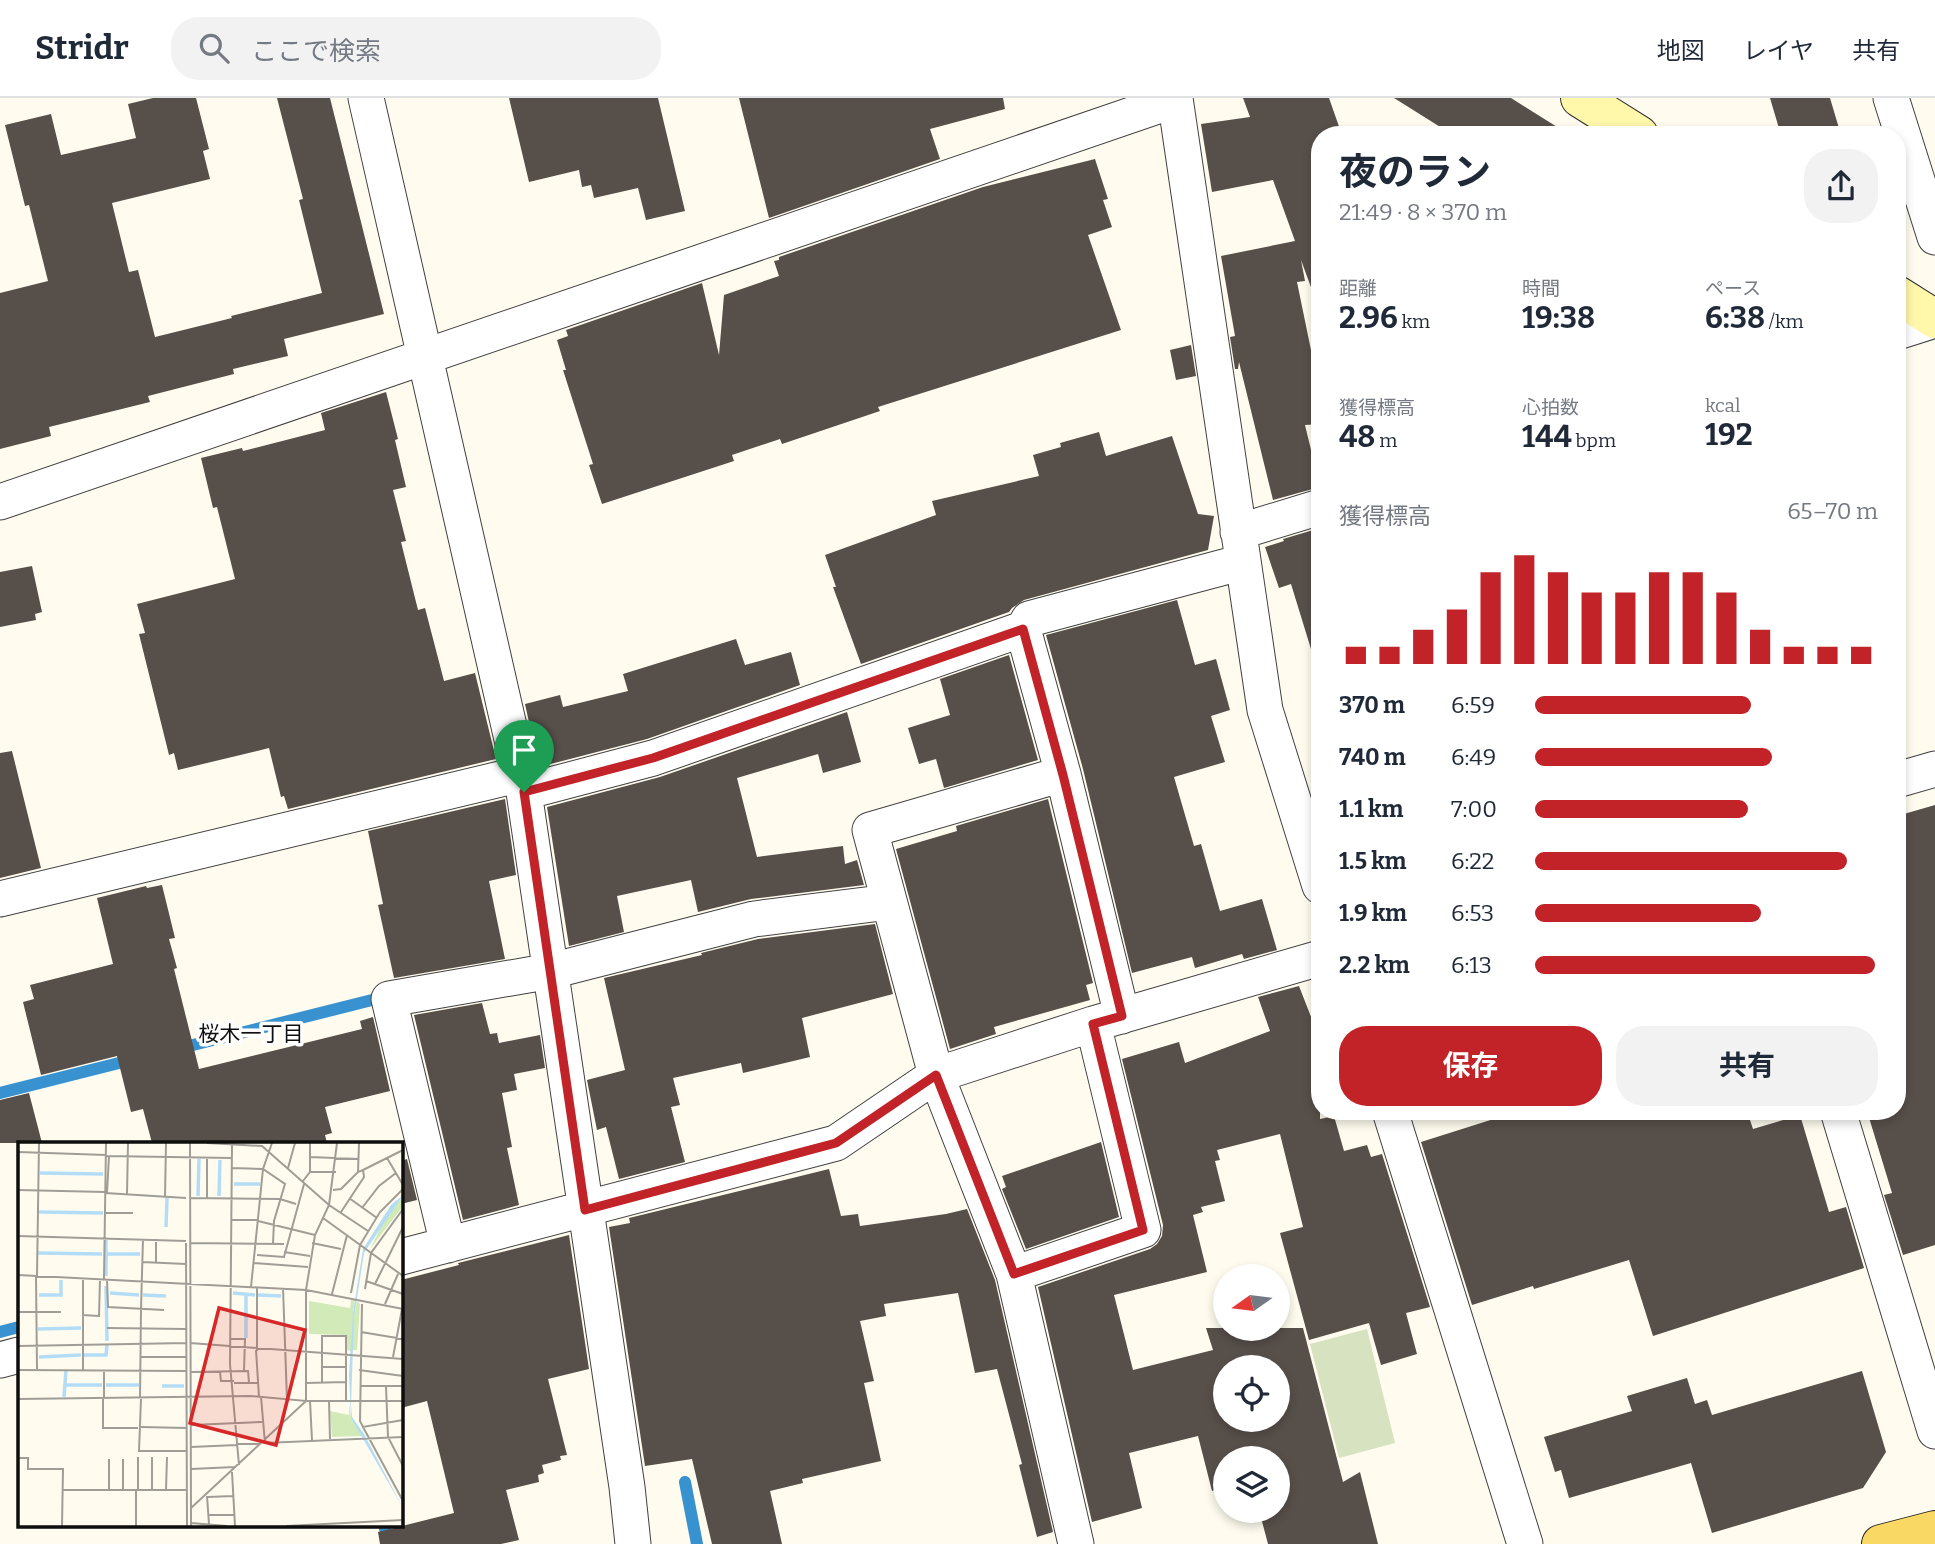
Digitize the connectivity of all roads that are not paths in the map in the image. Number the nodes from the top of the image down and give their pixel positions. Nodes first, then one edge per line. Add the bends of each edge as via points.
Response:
1 (366, 98) edge
2 (1580, 98) edge
3 (1891, 98) edge
4 (1175, 99) edge
5 (1625, 126) edge
6 (1900, 126) edge
7 (1906, 145) edge
8 (1935, 237) edge
9 (1906, 301) edge
10 (1935, 320) edge
11 (1906, 329) edge
12 (426, 358) junction
13 (0, 502) edge
14 (1311, 512) edge
15 (1241, 547) junction
16 (1023, 629) junction
17 (1935, 769) edge
18 (1063, 775) junction
19 (1906, 777) edge
20 (522, 783) junction
21 (1311, 857) edge
22 (0, 899) edge
23 (890, 902) junction
24 (1311, 961) edge
25 (551, 971) junction
26 (1107, 1020) junction
27 (936, 1075) junction
28 (1393, 1120) edge
29 (1841, 1120) edge
30 (585, 1210) junction
31 (448, 1245) junction
32 (402, 1258) edge
33 (1014, 1274) junction
34 (18, 1355) edge
35 (0, 1360) edge
36 (1935, 1431) edge
37 (1935, 1530) edge
38 (633, 1544) edge
39 (1076, 1544) edge
40 (1525, 1544) edge
41 (1881, 1544) edge

1 - 12 street
2 - 5 main road
3 - 6 street
4 - 12 street
4 - 15 street
7 - 8 street
9 - 10 main road
10 - 11 street
12 - 13 street
12 - 20 street
14 - 15 street
15 - 16 street via 1029,619
15 - 21 street via 1265,710
16 - 18 street
16 - 20 street via 653,758
17 - 19 street
18 - 23 street via 870,830
18 - 26 street
20 - 22 street
20 - 25 street
23 - 25 street via 754,919
23 - 27 street
24 - 26 street
25 - 30 street
25 - 31 street via 389,999
26 - 27 street
26 - 33 street via 1143,1230
27 - 30 street via 836,1143
27 - 33 street
28 - 40 street
29 - 36 street
30 - 31 street
30 - 38 street
31 - 32 street
33 - 39 street
34 - 35 street
37 - 41 main road

